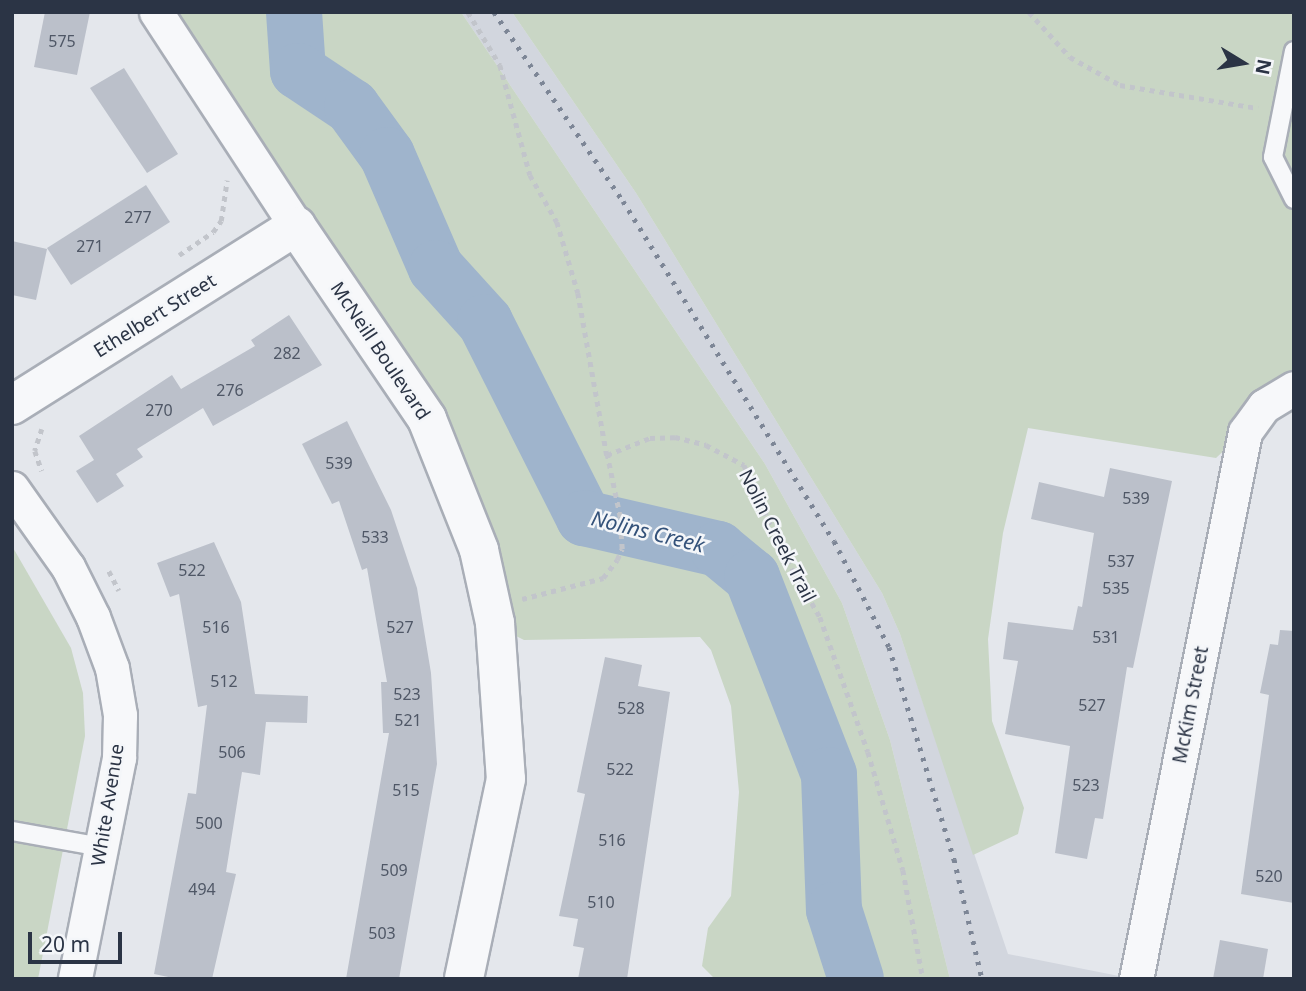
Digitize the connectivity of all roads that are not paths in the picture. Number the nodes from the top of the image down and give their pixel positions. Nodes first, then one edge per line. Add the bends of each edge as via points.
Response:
1 (156, 12) edge
2 (1294, 51) edge
3 (1294, 199) edge
4 (296, 226) junction
5 (1294, 388) edge
6 (12, 405) edge
7 (12, 488) edge
8 (12, 831) edge
9 (102, 847) junction
10 (75, 979) edge
11 (464, 979) edge
12 (1136, 979) edge

1 - 4 street, McNeill Boulevard
2 - 3 lane via 1273,157
4 - 6 street, Ethelbert Street
4 - 11 street, McNeill Boulevard via 427,419 479,550 504,705 506,779
5 - 12 street, McKim Street via 1264,406 1245,432
7 - 9 street, White Avenue via 68,568 112,668 120,715 120,758
8 - 9 lane
9 - 10 street, White Avenue

